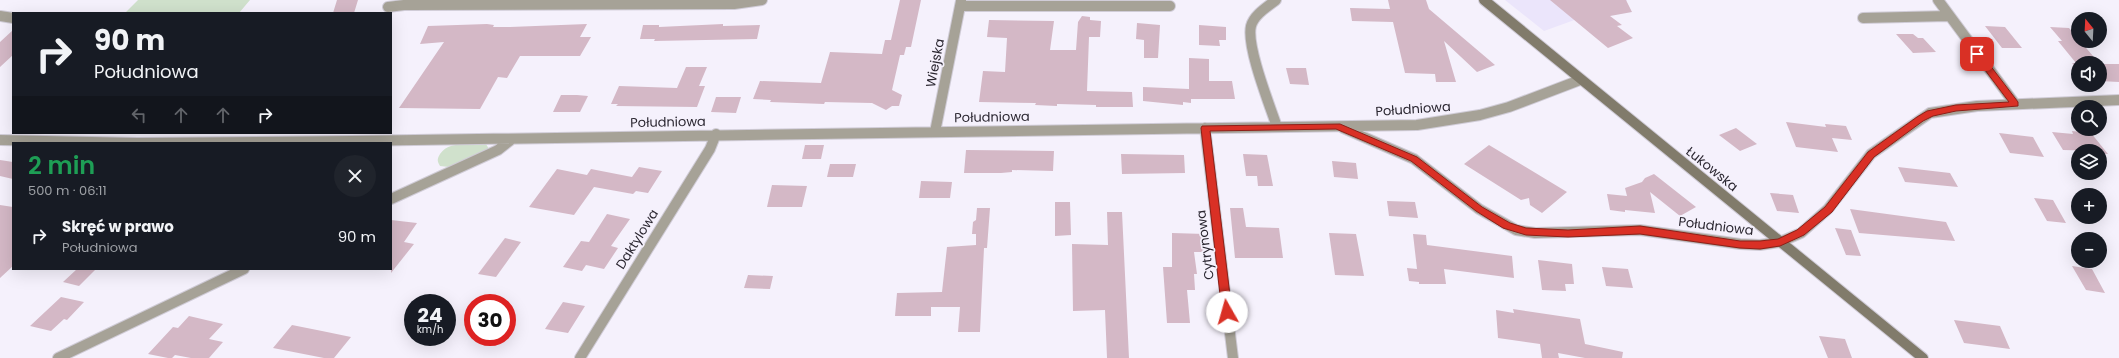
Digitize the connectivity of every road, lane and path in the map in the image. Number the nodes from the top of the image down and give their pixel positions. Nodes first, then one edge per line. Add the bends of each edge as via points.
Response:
1 (762, 0) edge
2 (1276, 0) edge
3 (1484, 0) edge
4 (1938, 0) edge
5 (567, 2) edge
6 (961, 3) edge
7 (1170, 6) dead end
8 (388, 7) edge
9 (0, 16) edge
10 (1948, 16) junction
11 (12, 18) edge
12 (1863, 18) dead end
13 (1580, 80) junction
14 (2119, 100) edge
15 (2015, 104) junction
16 (1337, 126) junction
17 (1277, 127) junction
18 (1206, 128) junction
19 (935, 132) junction
20 (716, 134) junction
21 (353, 137) edge
22 (512, 139) junction
23 (0, 140) edge
24 (91, 142) edge
25 (173, 142) edge
26 (392, 199) edge
27 (1780, 242) junction
28 (242, 270) edge
29 (58, 358) edge
30 (580, 358) edge
31 (1233, 358) edge
32 (1923, 358) edge

1 - 5 street via 734,4
2 - 17 street via 1261,12 1250,27 1251,44
3 - 13 main road, Łukowska
4 - 10 street
5 - 8 street
6 - 7 street
6 - 19 street, Wiejska
9 - 11 street
10 - 12 street
10 - 15 street
13 - 16 street, Południowa via 1510,107 1480,115 1417,125
13 - 27 main road, Łukowska
14 - 15 street, Południowa
15 - 27 street, Południowa via 1956,108 1920,119 1871,154 1828,209 1801,233
16 - 17 street, Południowa
16 - 27 street, Południowa via 1414,159 1479,209 1516,230 1535,233 1640,230 1740,244
17 - 18 street, Południowa
18 - 19 street, Południowa
18 - 31 street, Cytrynowa
19 - 20 street, Południowa
20 - 22 street, Południowa
20 - 30 street, Daktylowa via 710,149
21 - 22 street, Południowa
21 - 25 street, Południowa
22 - 26 street via 498,150
23 - 24 street, Południowa
27 - 32 main road, Łukowska
28 - 29 street

